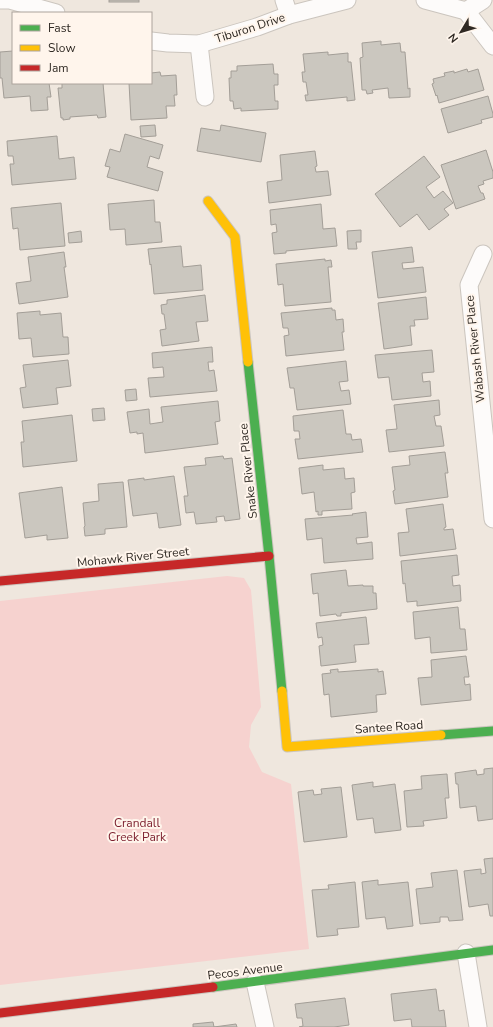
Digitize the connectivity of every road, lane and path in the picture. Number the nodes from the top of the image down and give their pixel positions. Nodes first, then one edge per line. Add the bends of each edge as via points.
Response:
1 (0, 0) edge
2 (63, 0) edge
3 (347, 0) edge
4 (425, 0) edge
5 (483, 0) edge
6 (287, 8) edge
7 (466, 11) junction
8 (52, 12) edge
9 (56, 12) edge
10 (152, 41) edge
11 (198, 44) junction
12 (493, 46) edge
13 (205, 97) dead end
14 (208, 201) dead end
15 (483, 254) dead end
16 (493, 519) edge
17 (269, 556) junction
18 (0, 582) edge
19 (493, 731) edge
20 (287, 747) joint
21 (493, 950) edge
22 (466, 953) junction
23 (256, 982) junction
24 (0, 1013) edge
25 (264, 1027) edge
26 (478, 1027) edge

1 - 8 street via 10,0
2 - 9 street
3 - 6 street, Tiburon Drive
4 - 7 street
5 - 7 street
6 - 11 street, Tiburon Drive via 257,27
7 - 12 street
10 - 11 street, Tiburon Drive
11 - 13 street
14 - 17 street, Snake River Place via 235,237
15 - 16 street, Wabash River Place via 469,286
17 - 18 street, Mohawk River Street
17 - 20 street, Snake River Place
19 - 20 street, Santee Road
21 - 22 street, Pecos Avenue
22 - 23 street, Pecos Avenue
22 - 26 street
23 - 24 street, Pecos Avenue
23 - 25 street

